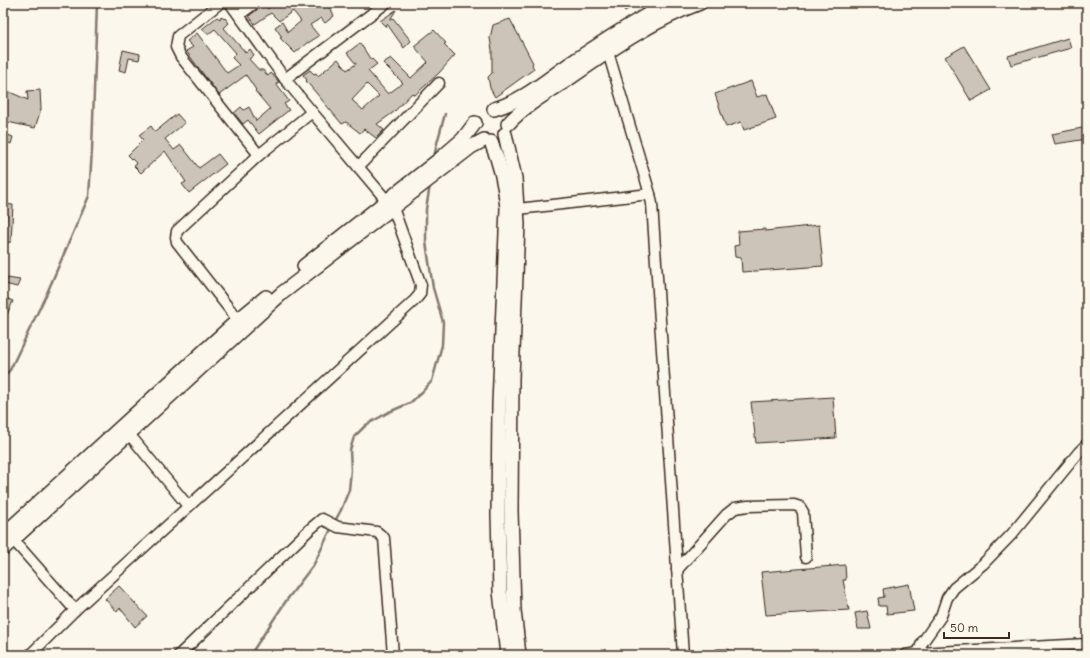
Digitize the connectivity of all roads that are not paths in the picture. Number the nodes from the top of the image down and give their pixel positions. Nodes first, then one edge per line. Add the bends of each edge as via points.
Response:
1 (220, 3) edge
2 (230, 3) edge
3 (255, 3) edge
4 (386, 3) edge
5 (669, 3) edge
6 (700, 3) edge
7 (239, 15) junction
8 (608, 52) junction
9 (285, 78) junction
10 (439, 83) dead end
11 (312, 112) junction
12 (483, 114) junction
13 (506, 129) junction
14 (487, 141) junction
15 (259, 155) junction
16 (358, 167) junction
17 (432, 171) junction
18 (650, 194) junction
19 (390, 204) junction
20 (518, 209) junction
21 (238, 320) junction
22 (129, 434) junction
23 (1087, 444) edge
24 (188, 506) junction
25 (8, 535) edge
26 (3, 549) edge
27 (806, 557) dead end
28 (677, 570) junction
29 (75, 610) junction
30 (1087, 644) edge
31 (918, 653) junction
32 (30, 655) edge
33 (179, 655) edge
34 (393, 655) edge
35 (507, 655) edge
36 (519, 655) edge
37 (683, 655) edge
38 (718, 655) edge
39 (727, 655) edge
40 (905, 655) edge

1 - 15 street via 178,36 176,46
2 - 7 street
3 - 7 street
4 - 9 street
5 - 12 main road via 607,38 522,96 503,107
6 - 8 main road via 652,24
7 - 9 street
8 - 13 main road via 514,116
8 - 18 street
9 - 11 street
10 - 16 street
11 - 15 street
11 - 16 street
12 - 13 main road via 504,115
12 - 14 main road via 475,127 477,135
12 - 17 main road
13 - 14 main road via 496,141
13 - 20 main road
14 - 17 main road via 470,147
14 - 35 main road via 500,166 506,192 498,514 499,584
15 - 21 street via 177,231 176,237 177,242
16 - 19 street
17 - 19 main road
17 - 19 main road via 426,182
18 - 20 street
18 - 28 street
19 - 21 main road via 338,238
19 - 22 main road via 281,294
19 - 24 street via 421,285 420,294
20 - 36 main road via 511,511 514,610
21 - 25 main road
22 - 24 street
22 - 25 main road
23 - 31 street via 1012,534 983,564 954,588 947,598 941,616
24 - 29 street
25 - 26 main road
25 - 29 street
27 - 28 street via 803,512 800,507 748,506 735,508 726,515
28 - 37 street
29 - 32 street
30 - 31 street
31 - 40 street
33 - 34 street via 321,519 338,527 378,532 384,538
38 - 39 street

